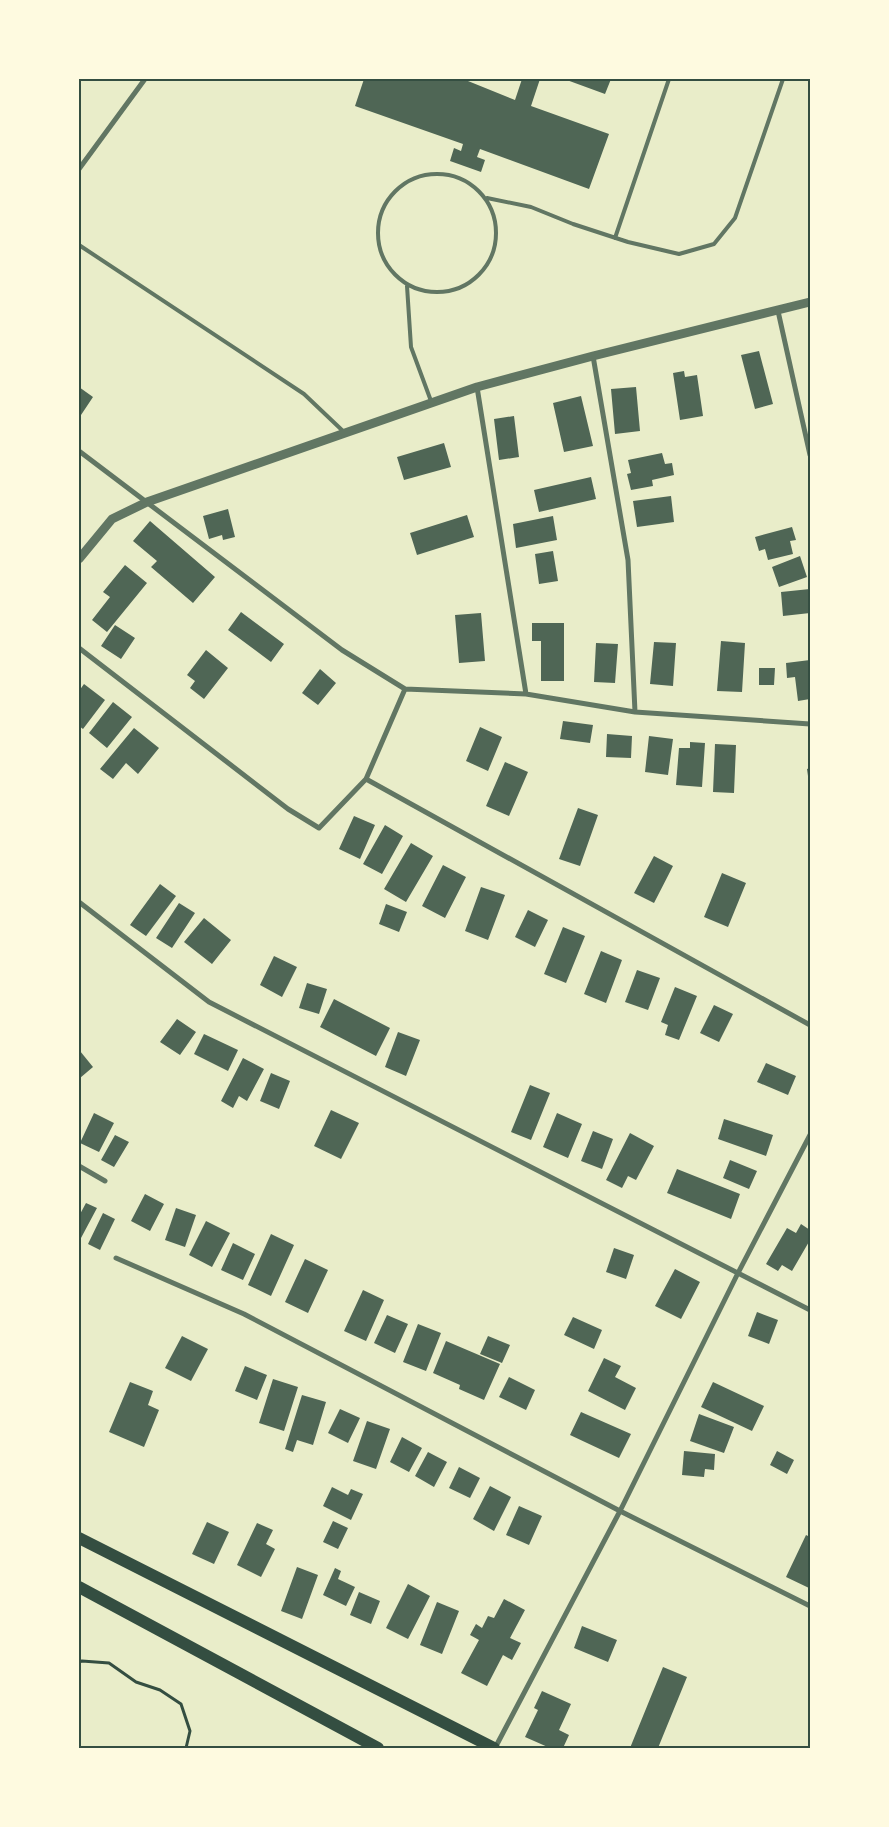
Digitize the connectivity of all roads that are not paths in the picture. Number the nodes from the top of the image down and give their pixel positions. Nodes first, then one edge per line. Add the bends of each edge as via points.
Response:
1 (144, 79) edge
2 (669, 79) edge
3 (783, 79) edge
4 (79, 169) edge
5 (488, 198) junction
6 (615, 238) junction
7 (79, 246) edge
8 (407, 286) junction
9 (810, 302) edge
10 (778, 311) junction
11 (593, 356) junction
12 (477, 387) junction
13 (432, 404) junction
14 (345, 434) junction
15 (79, 451) edge
16 (810, 455) edge
17 (147, 502) junction
18 (79, 559) edge
19 (79, 648) edge
20 (405, 688) junction
21 (526, 694) junction
22 (635, 712) junction
23 (810, 724) edge
24 (366, 778) junction
25 (79, 902) edge
26 (810, 1025) edge
27 (810, 1135) edge
28 (79, 1166) edge
29 (105, 1181) dead end
30 (116, 1258) dead end
31 (738, 1273) junction
32 (810, 1310) edge
33 (620, 1511) junction
34 (79, 1538) edge
35 (79, 1587) edge
36 (810, 1606) edge
37 (378, 1748) edge
38 (495, 1748) edge

1 - 4 street
2 - 6 lane
3 - 6 lane via 735,218 714,244 679,254
5 - 6 lane via 532,207
5 - 8 lane via 498,232 490,263 467,286 434,294
5 - 8 lane via 446,172 415,176 397,186 381,209 376,230 387,268
7 - 14 lane via 304,394
8 - 13 lane via 411,347
9 - 10 street
10 - 11 street
10 - 16 street
11 - 12 street
11 - 22 street via 628,560
12 - 13 street
12 - 21 street
13 - 14 street
14 - 17 street
15 - 17 street
17 - 18 street via 112,519
17 - 20 street via 342,650
19 - 24 street via 288,810 319,828
20 - 21 street
20 - 24 street
21 - 22 street
22 - 23 street
24 - 26 street
25 - 31 street via 209,1002
27 - 31 street
28 - 29 street
30 - 33 street via 244,1314
31 - 32 street
31 - 33 street
33 - 36 street
33 - 38 street
34 - 38 main road
35 - 37 main road

